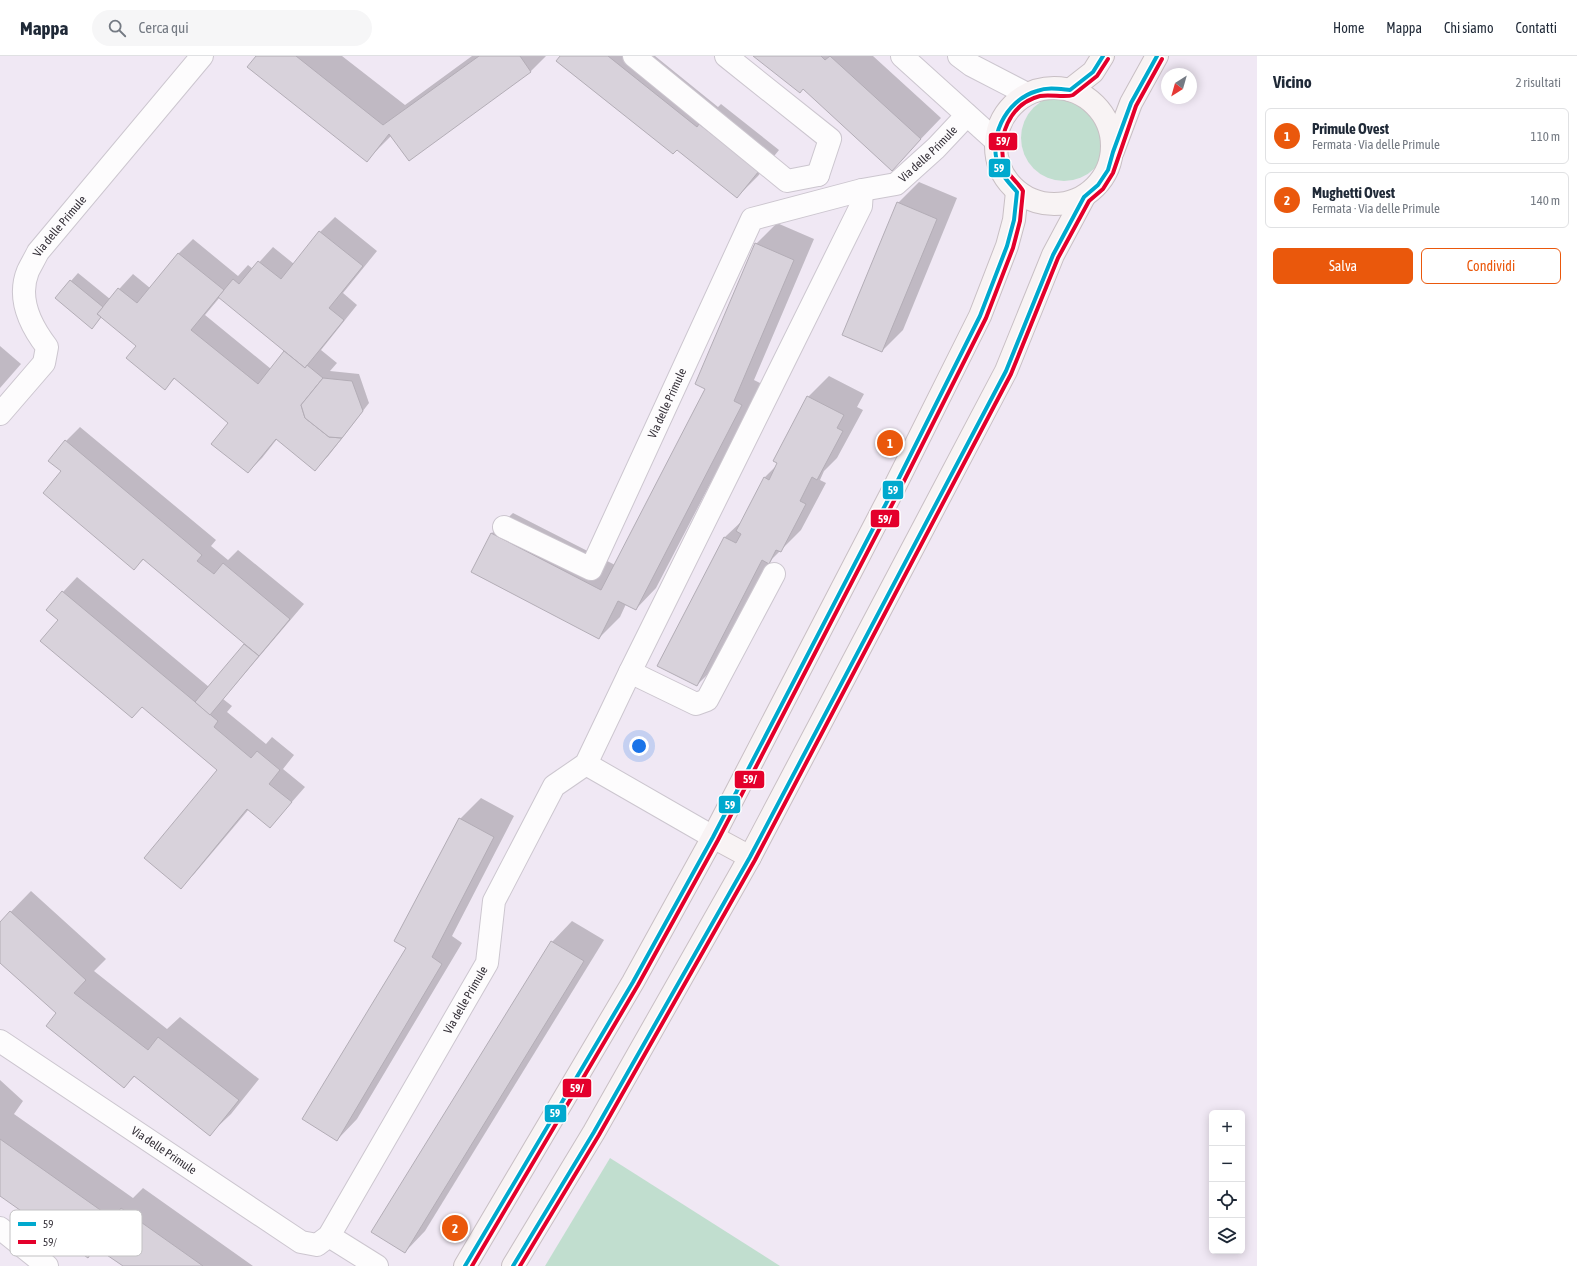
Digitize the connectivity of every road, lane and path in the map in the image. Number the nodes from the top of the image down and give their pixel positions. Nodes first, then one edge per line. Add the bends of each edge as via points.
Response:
1 (202, 56) edge
2 (634, 56) edge
3 (726, 56) edge
4 (902, 56) edge
5 (959, 56) edge
6 (1103, 56) edge
7 (1157, 56) edge
8 (1070, 90) junction
9 (1027, 94) junction
10 (967, 115) junction
11 (996, 142) junction
12 (1112, 152) junction
13 (818, 175) junction
14 (862, 190) junction
15 (1017, 192) junction
16 (1084, 197) junction
17 (824, 200) junction
18 (0, 414) edge
19 (504, 528) dead end
20 (774, 574) dead end
21 (630, 672) junction
22 (586, 764) junction
23 (713, 837) junction
24 (750, 858) junction
25 (0, 1041) edge
26 (0, 1228) edge
27 (10, 1236) edge
28 (329, 1236) junction
29 (35, 1256) edge
30 (47, 1266) edge
31 (378, 1266) edge
32 (465, 1266) edge
33 (513, 1266) edge

1 - 18 street, Via delle Primule via 38,252 28,272 23,298 35,330 47,346 44,362
2 - 13 street via 787,181
3 - 13 street via 830,139
4 - 10 street, Via delle Primule
5 - 9 street via 971,65
6 - 8 main road via 1093,72
7 - 12 main road via 1130,103
8 - 9 main road via 1040,89
8 - 12 main road via 1092,102 1104,116 1111,133
9 - 11 main road via 1007,110 998,128
10 - 11 street, Via delle Primule
10 - 14 street, Via delle Primule via 936,148 896,184
11 - 15 main road via 999,168
12 - 16 main road via 1108,170 1098,185
13 - 17 street
14 - 17 street, Via delle Primule
14 - 21 street, Via delle Primule via 861,206
15 - 16 main road via 1044,204 1065,204
15 - 23 main road via 1014,220 1007,246 980,316
16 - 24 main road via 1053,255 1006,371
17 - 19 street, Via delle Primule via 752,219 591,568
20 - 21 street via 707,700 696,704
21 - 22 street, Via delle Primule
22 - 23 street
22 - 28 street, Via delle Primule via 554,786 494,901 488,963
23 - 24 main road
23 - 32 main road via 633,982
24 - 33 main road via 594,1132
25 - 28 street, Via delle Primule via 301,1242 317,1245
26 - 27 street
28 - 31 street
29 - 30 street

